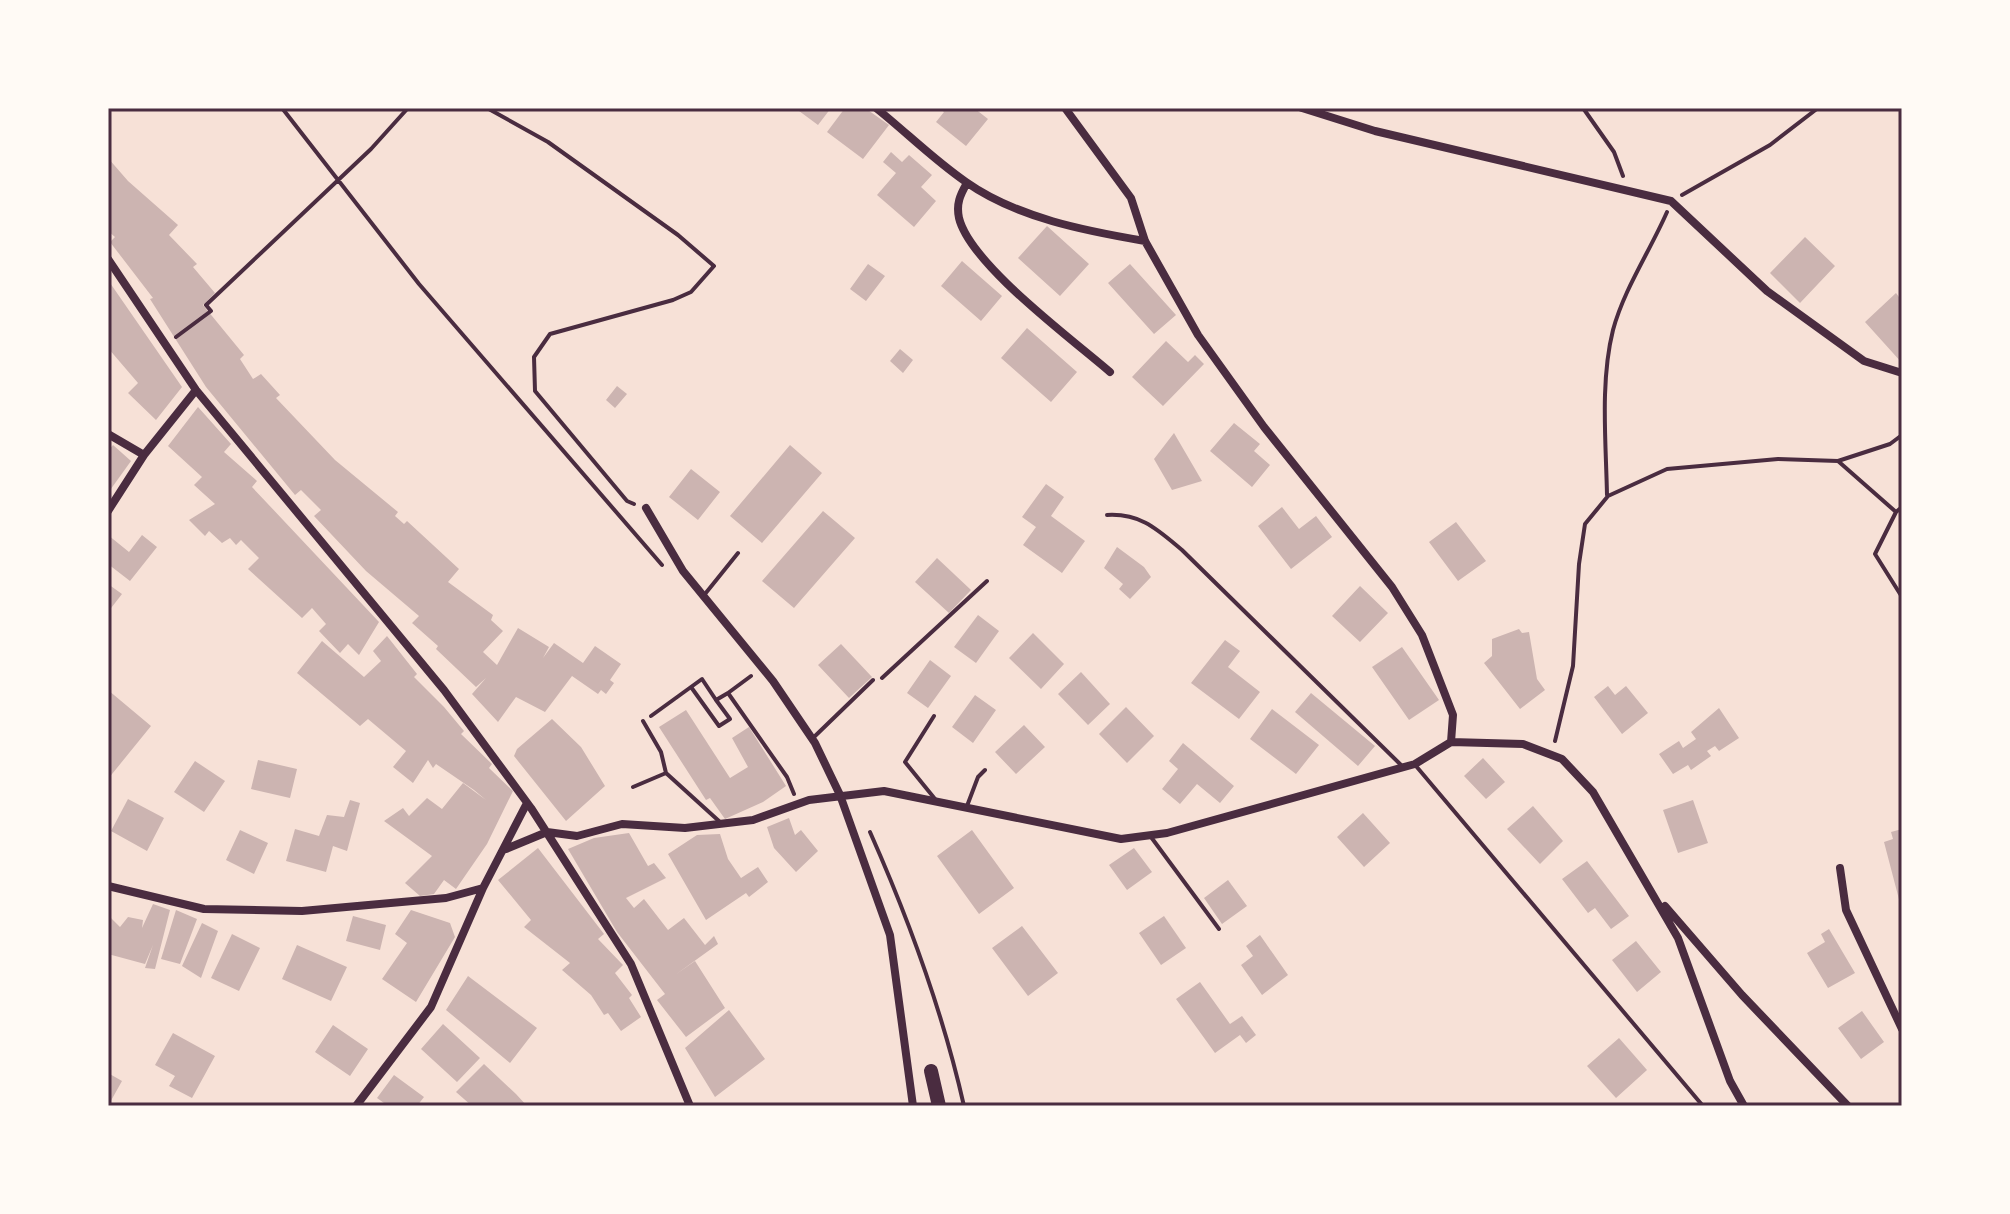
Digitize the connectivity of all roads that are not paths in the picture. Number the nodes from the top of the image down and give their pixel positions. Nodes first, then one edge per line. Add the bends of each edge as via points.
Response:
1 (876, 108) edge
2 (1065, 108) edge
3 (1302, 108) edge
4 (967, 183) junction
5 (1145, 241) junction
6 (108, 259) edge
7 (1110, 372) dead end
8 (1902, 373) edge
9 (196, 390) junction
10 (108, 434) edge
11 (144, 455) junction
12 (646, 508) road end
13 (108, 511) edge
14 (1107, 515) dead end
15 (738, 553) dead end
16 (703, 596) junction
17 (873, 680) dead end
18 (934, 716) dead end
19 (643, 721) road end
20 (812, 739) junction
21 (1451, 742) junction
22 (1415, 764) junction
23 (1403, 767) junction
24 (985, 770) dead end
25 (666, 773) junction
26 (633, 787) dead end
27 (840, 795) junction
28 (937, 801) junction
29 (527, 803) junction
30 (966, 808) junction
31 (722, 824) junction
32 (547, 832) junction
33 (1150, 835) junction
34 (506, 849) junction
35 (1840, 868) dead end
36 (108, 886) edge
37 (483, 888) junction
38 (1655, 894) junction
39 (1219, 929) dead end
40 (1902, 1029) edge
41 (931, 1071) dead end
42 (356, 1106) edge
43 (690, 1106) edge
44 (913, 1106) edge
45 (939, 1106) edge
46 (1703, 1106) edge
47 (1744, 1106) edge
48 (1848, 1106) edge

1 - 4 street
2 - 5 street via 1131,198
3 - 8 street via 1375,131 1671,201 1767,291 1864,361
4 - 5 street via 1004,203 1077,228
4 - 7 street via 958,200 959,219 971,244
5 - 21 street via 1198,335 1392,587 1422,635 1453,715
6 - 9 street
9 - 11 street
9 - 29 street via 444,690
10 - 11 street
11 - 13 street
12 - 16 street
14 - 23 lane via 1146,520 1182,550
15 - 16 lane
16 - 20 street via 763,668
17 - 20 lane
18 - 28 lane via 905,762
19 - 25 lane
20 - 27 street
21 - 22 street
21 - 38 street via 1523,744 1562,759 1593,792
22 - 23 street
22 - 46 lane
23 - 33 street
24 - 30 lane
25 - 26 lane
25 - 31 lane
27 - 28 street via 884,791
27 - 31 street
27 - 44 street via 890,935
28 - 30 street
29 - 32 street
29 - 34 street
30 - 33 street via 1121,839
31 - 32 street via 622,824 577,836
32 - 34 street
32 - 43 street via 631,964
33 - 39 lane
34 - 37 street
35 - 40 street via 1846,910
36 - 37 street via 204,909 302,911 446,898
37 - 42 street via 431,1007
38 - 47 street via 1678,938
38 - 48 street
41 - 45 main road

